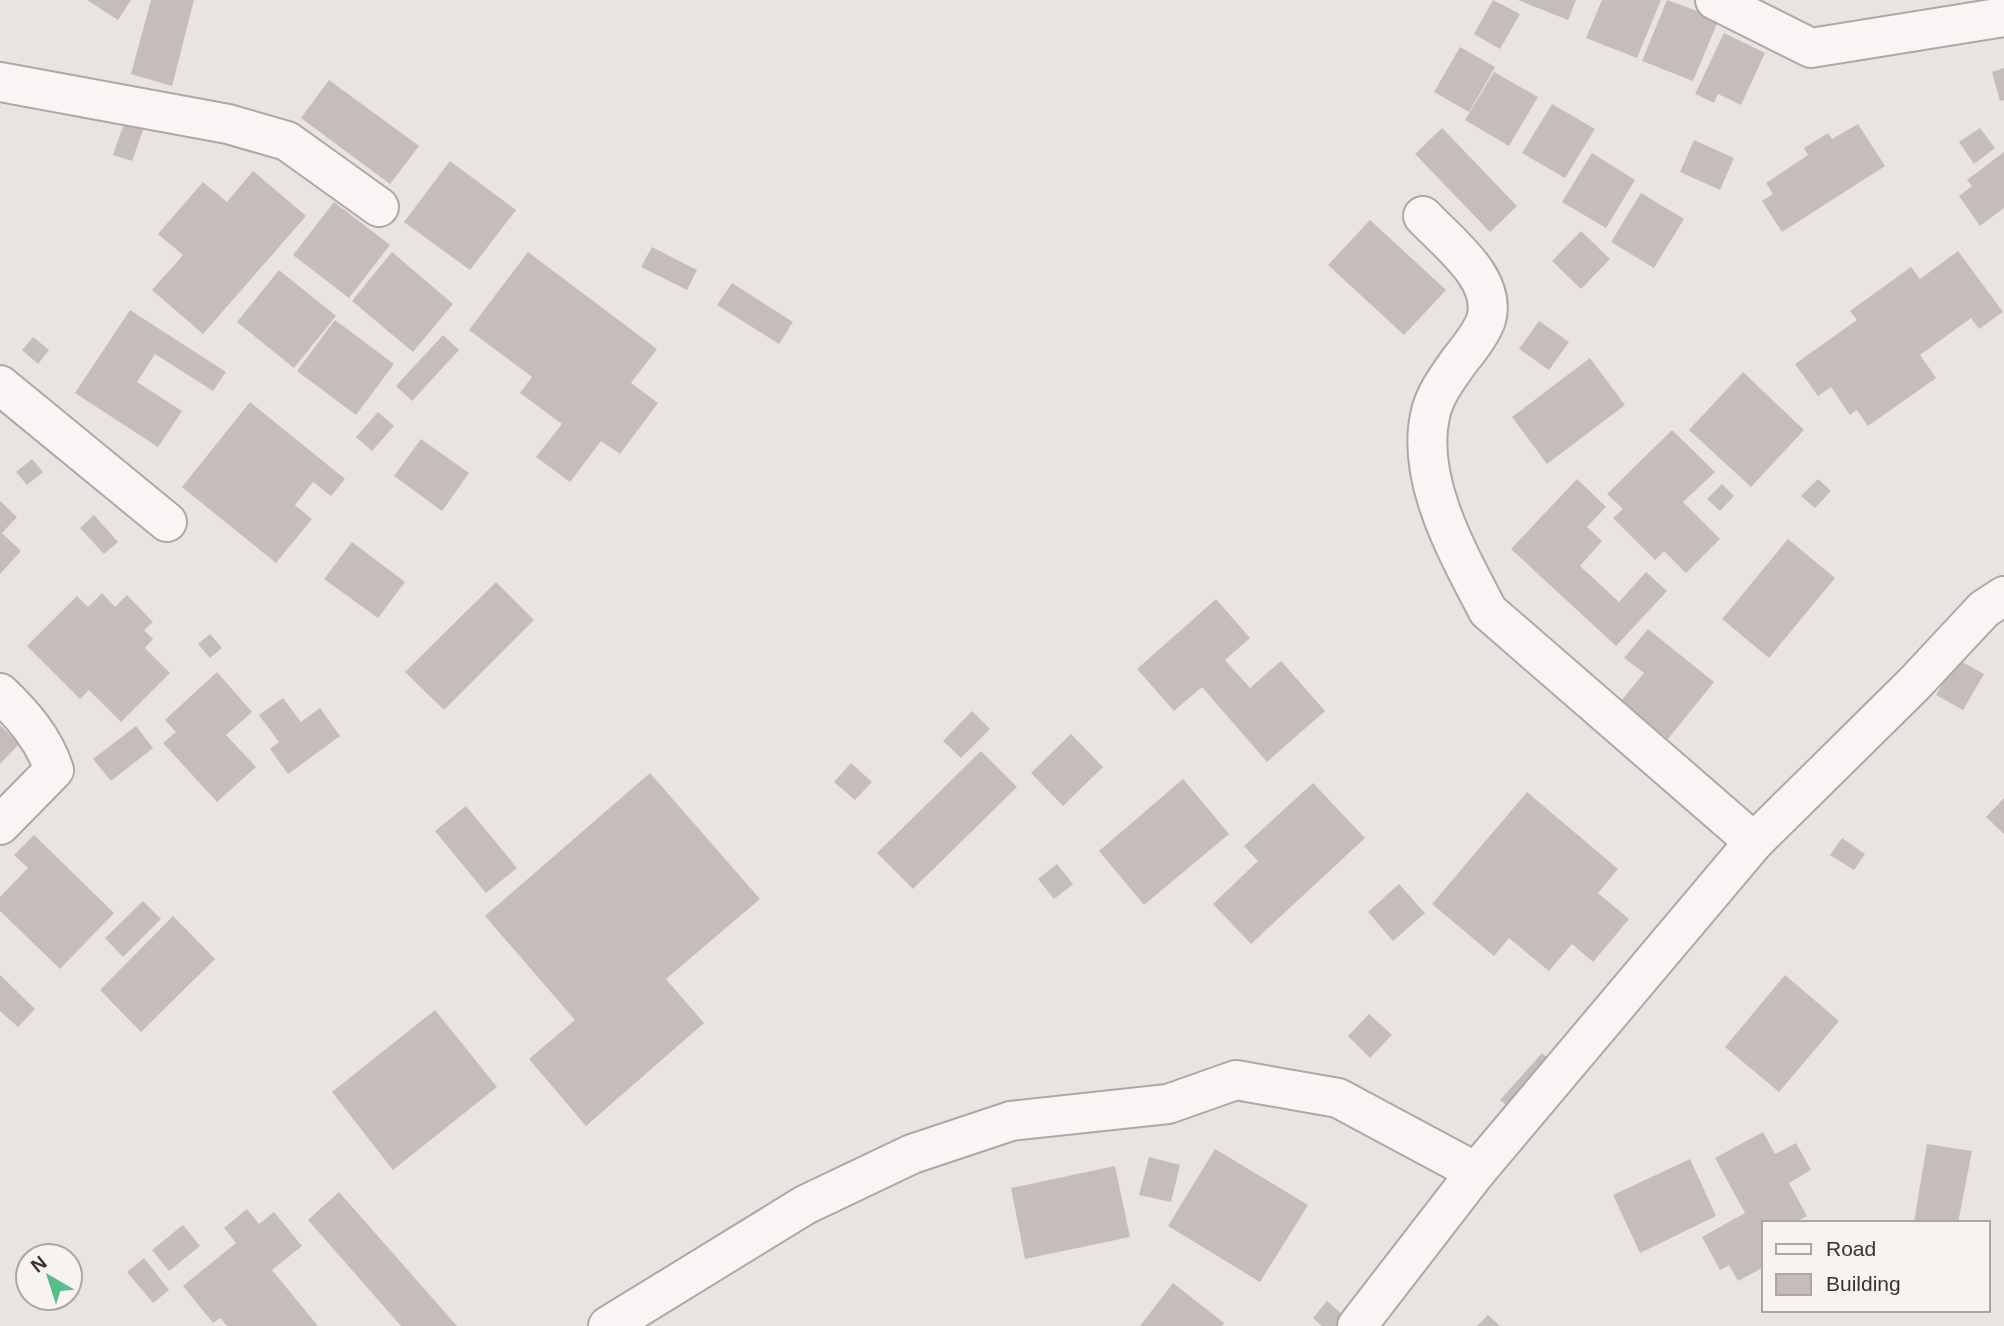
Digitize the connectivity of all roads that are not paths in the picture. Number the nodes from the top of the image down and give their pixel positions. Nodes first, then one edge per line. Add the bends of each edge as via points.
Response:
1 (1715, 0) edge
2 (2004, 17) edge
3 (0, 82) edge
4 (379, 207) dead end
5 (1423, 216) dead end
6 (0, 385) edge
7 (167, 522) dead end
8 (2004, 596) edge
9 (0, 693) edge
10 (0, 825) edge
11 (1754, 842) junction
12 (1476, 1172) junction
13 (608, 1326) edge
14 (1357, 1326) edge

1 - 2 street via 1811,48
3 - 4 street via 203,119 287,141
5 - 11 street via 1478,274 1487,296 1486,320 1443,384 1430,414 1427,446 1436,496 1488,611
6 - 7 street
8 - 11 street via 1984,609
9 - 10 street via 22,715 54,770
11 - 12 street
12 - 13 street via 1338,1098 1236,1080 1168,1104 1011,1121 912,1154 805,1205
12 - 14 street

